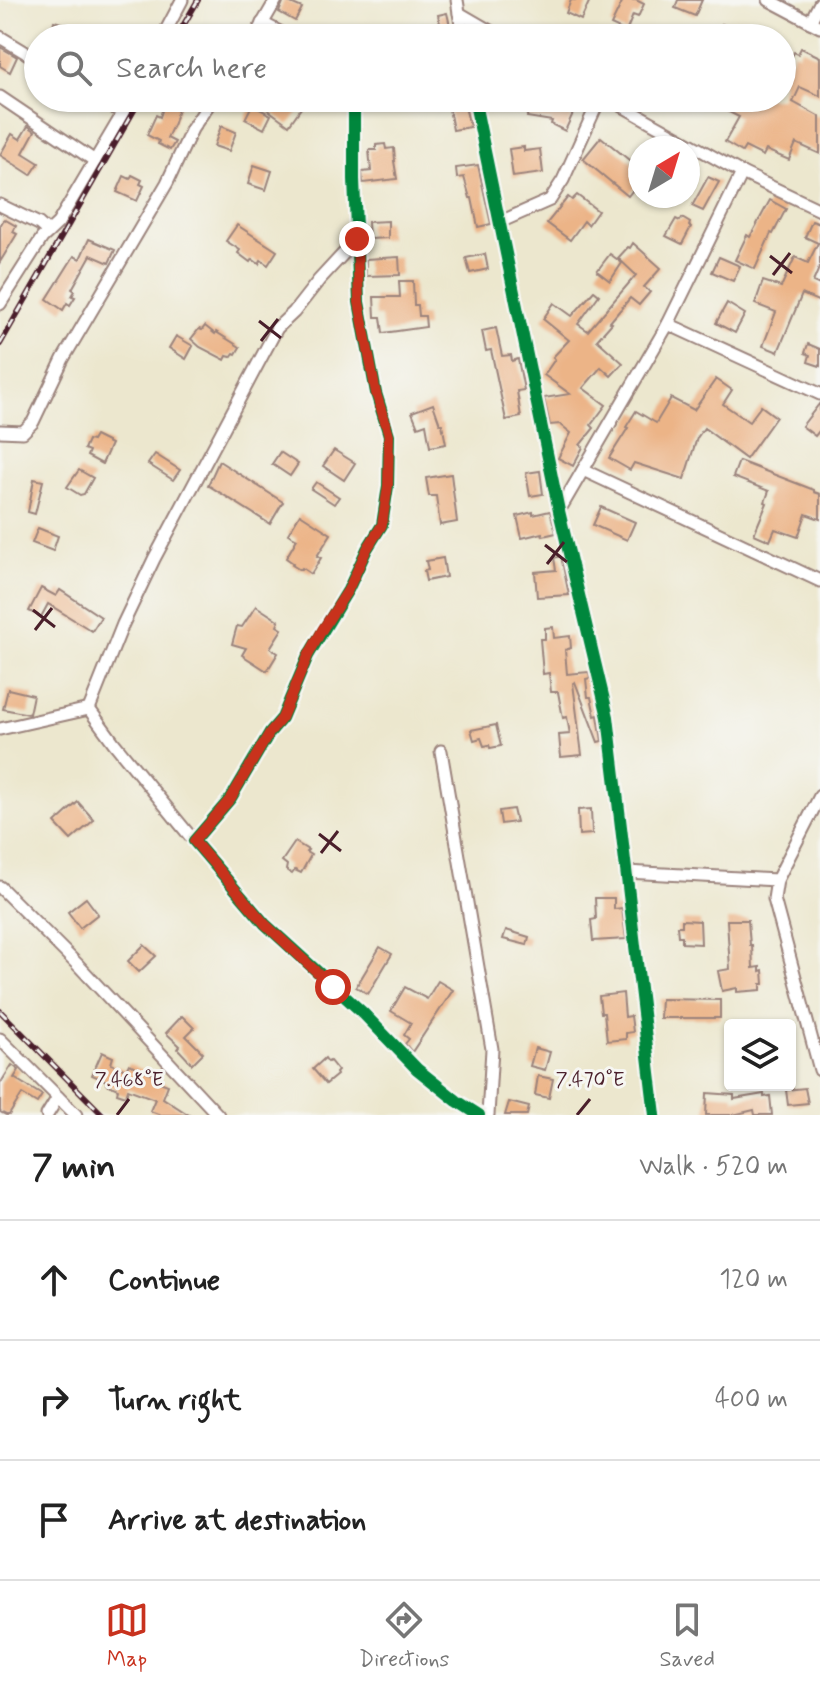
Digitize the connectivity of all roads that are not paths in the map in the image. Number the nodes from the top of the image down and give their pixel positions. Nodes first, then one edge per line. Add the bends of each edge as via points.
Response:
1 (182, 0) edge
2 (276, 0) edge
3 (457, 0) edge
4 (769, 0) edge
5 (820, 3) edge
6 (459, 13) junction
7 (262, 23) edge
8 (169, 24) edge
9 (461, 24) edge
10 (478, 24) edge
11 (815, 24) edge
12 (0, 37) edge
13 (24, 52) edge
14 (0, 97) edge
15 (204, 112) edge
16 (354, 112) edge
17 (477, 112) edge
18 (594, 112) edge
19 (633, 112) edge
20 (123, 113) edge
21 (95, 161) junction
22 (742, 173) junction
23 (0, 205) edge
24 (820, 210) edge
25 (500, 222) junction
26 (48, 232) junction
27 (357, 239) junction
28 (0, 304) edge
29 (668, 324) junction
30 (820, 394) edge
31 (0, 431) edge
32 (583, 470) junction
33 (559, 511) junction
34 (820, 581) edge
35 (89, 709) junction
36 (0, 729) edge
37 (441, 751) dead end
38 (820, 796) edge
39 (194, 841) junction
40 (626, 872) junction
41 (777, 880) junction
42 (0, 887) edge
43 (0, 1039) edge
44 (820, 1070) edge
45 (58, 1097) junction
46 (47, 1115) edge
47 (76, 1115) edge
48 (218, 1115) edge
49 (479, 1115) edge
50 (488, 1115) edge
51 (655, 1115) edge

1 - 8 street
2 - 7 street
3 - 6 street
4 - 11 street
5 - 11 street
6 - 9 street
6 - 10 street
12 - 13 street
14 - 21 street
15 - 31 street via 63,359 33,422 23,432
16 - 27 street
17 - 25 street
18 - 25 street via 550,200
19 - 22 street
20 - 21 street
21 - 26 street
22 - 24 street
22 - 29 street
23 - 26 street
25 - 33 street
26 - 28 street
27 - 35 street via 277,328 154,559
27 - 39 street via 359,302 389,435 382,525 308,656 282,718 231,798
29 - 30 street
29 - 32 street
32 - 33 street
32 - 34 street
33 - 40 street via 608,717
35 - 36 street
35 - 39 street
37 - 50 street via 492,1049
38 - 41 street
39 - 49 street via 265,924 417,1069
40 - 41 street
40 - 51 street
41 - 44 street via 774,899
42 - 48 street
43 - 45 street
45 - 46 street
45 - 47 street

